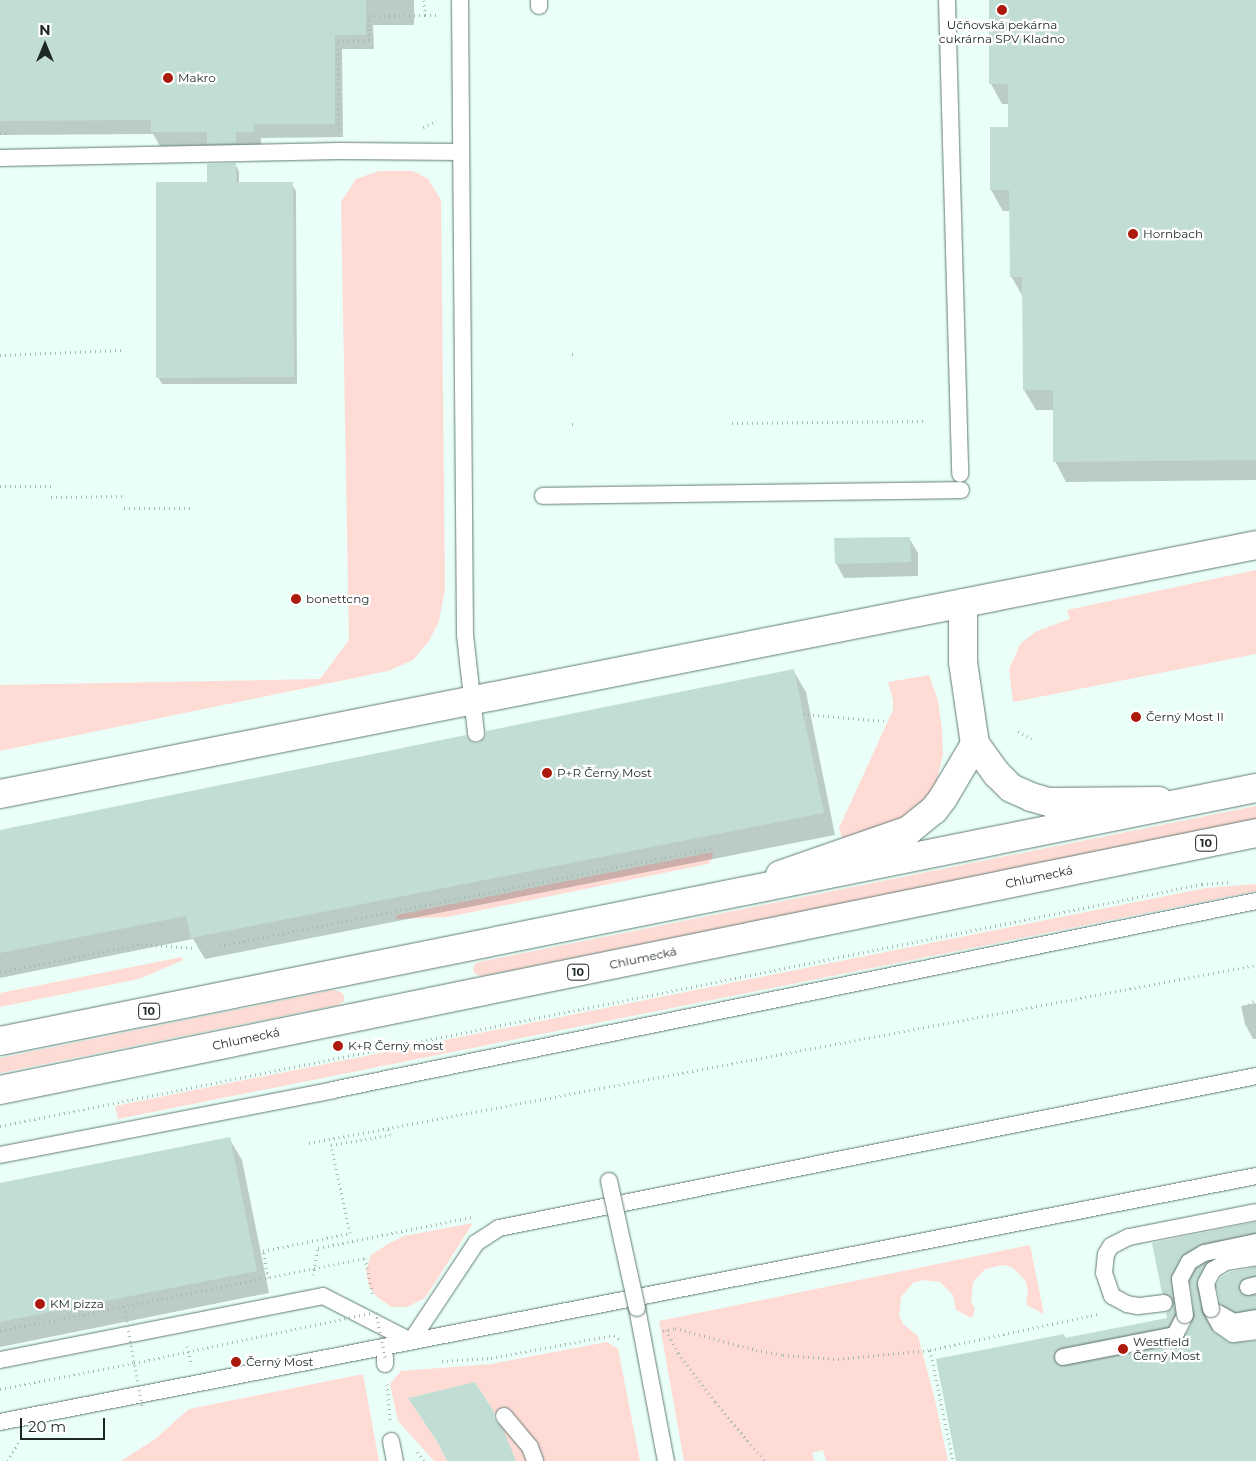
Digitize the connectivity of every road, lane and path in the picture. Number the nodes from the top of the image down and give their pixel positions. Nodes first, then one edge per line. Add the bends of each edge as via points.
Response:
1 (460, 0) edge
2 (947, 0) edge
3 (424, 15) dead end
4 (439, 118) dead end
5 (422, 128) dead end
6 (329, 129) dead end
7 (339, 129) junction
8 (348, 129) dead end
9 (0, 133) edge
10 (10, 133) dead end
11 (461, 152) junction
12 (0, 158) edge
13 (122, 350) dead end
14 (0, 355) edge
15 (924, 421) dead end
16 (732, 423) dead end
17 (0, 486) edge
18 (51, 486) dead end
19 (124, 496) dead end
20 (543, 496) dead end
21 (51, 497) dead end
22 (124, 508) dead end
23 (190, 508) dead end
24 (1256, 545) edge
25 (963, 603) junction
26 (472, 700) junction
27 (803, 714) dead end
28 (884, 721) dead end
29 (1018, 732) dead end
30 (476, 733) dead end
31 (1032, 739) dead end
32 (975, 744) junction
33 (1256, 788) edge
34 (0, 794) edge
35 (1195, 800) junction
36 (1256, 833) edge
37 (712, 848) dead end
38 (1238, 880) dead end
39 (710, 898) junction
40 (1256, 900) edge
41 (219, 946) dead end
42 (195, 948) dead end
43 (1256, 964) edge
44 (0, 972) edge
45 (1256, 999) edge
46 (1249, 1006) dead end
47 (4, 1039) edge
48 (1256, 1076) edge
49 (0, 1090) edge
50 (0, 1126) edge
51 (388, 1128) junction
52 (309, 1143) dead end
53 (0, 1155) edge
54 (1256, 1176) edge
55 (609, 1181) dead end
56 (1256, 1212) edge
57 (1256, 1242) edge
58 (1256, 1257) edge
59 (268, 1278) junction
60 (1164, 1303) dead end
61 (124, 1306) junction
62 (1138, 1306) junction
63 (1211, 1309) junction
64 (376, 1312) junction
65 (1256, 1318) edge
66 (666, 1330) junction
67 (0, 1331) edge
68 (1256, 1331) edge
69 (643, 1335) junction
70 (186, 1341) dead end
71 (411, 1341) junction
72 (930, 1350) junction
73 (1063, 1357) dead end
74 (0, 1360) edge
75 (433, 1361) dead end
76 (134, 1363) junction
77 (192, 1364) dead end
78 (0, 1389) edge
79 (142, 1405) dead end
80 (504, 1416) dead end
81 (0, 1422) edge
82 (20, 1440) dead end
83 (391, 1441) joint
84 (8, 1461) edge
85 (395, 1461) edge
86 (535, 1461) edge
87 (666, 1461) edge
88 (765, 1461) edge
89 (953, 1461) edge

1 - 11 lane
2 - 20 lane via 960,482
3 - 7 path via 369,16 369,40 338,41
4 - 5 path via 436,123
6 - 7 path
7 - 8 path
9 - 10 path
11 - 12 lane
11 - 26 lane via 465,622
13 - 14 path
15 - 16 path
17 - 18 path
19 - 21 path
22 - 23 path
24 - 25 main road
25 - 26 main road
25 - 32 main road via 963,656
26 - 30 lane
26 - 34 main road
27 - 28 path
29 - 31 path
32 - 35 main road via 1011,788 1040,800
32 - 39 main road via 934,810 909,830
33 - 35 main road, 10
35 - 39 main road, 10
36 - 49 main road, Chlumecká / 10
37 - 41 path
38 - 50 path via 1202,884
39 - 47 main road, 10
40 - 53 lane via 333,1090
42 - 44 path via 141,944
43 - 51 path
45 - 46 path
48 - 71 lane via 499,1228 476,1243
51 - 52 path
51 - 59 path via 390,1135 331,1145 350,1233 263,1251
54 - 71 lane
55 - 69 lane, bridge
56 - 62 lane via 1129,1238 1111,1246 1104,1263 1108,1289 1119,1301
57 - 73 lane, bridge via 1204,1253 1188,1262 1180,1280 1185,1315 1175,1335
58 - 63 lane, bridge via 1226,1262 1213,1270 1206,1283
59 - 61 path, bridge
59 - 64 path, bridge via 365,1258
60 - 62 lane
61 - 67 path, bridge
61 - 76 path, bridge
62 - 72 path
63 - 65 lane via 1234,1322
63 - 68 lane via 1220,1325 1232,1334
64 - 76 path, bridge
64 - 83 path, bridge via 385,1361
66 - 69 path
66 - 72 path via 675,1328 756,1350 812,1359 869,1358
66 - 88 path via 715,1402
69 - 75 path via 622,1340 614,1335 491,1358
69 - 87 lane
70 - 77 path
71 - 74 lane via 323,1296
71 - 81 lane
72 - 89 path
76 - 78 path
76 - 79 path, bridge
80 - 86 lane via 530,1447
82 - 84 path
83 - 85 lane

